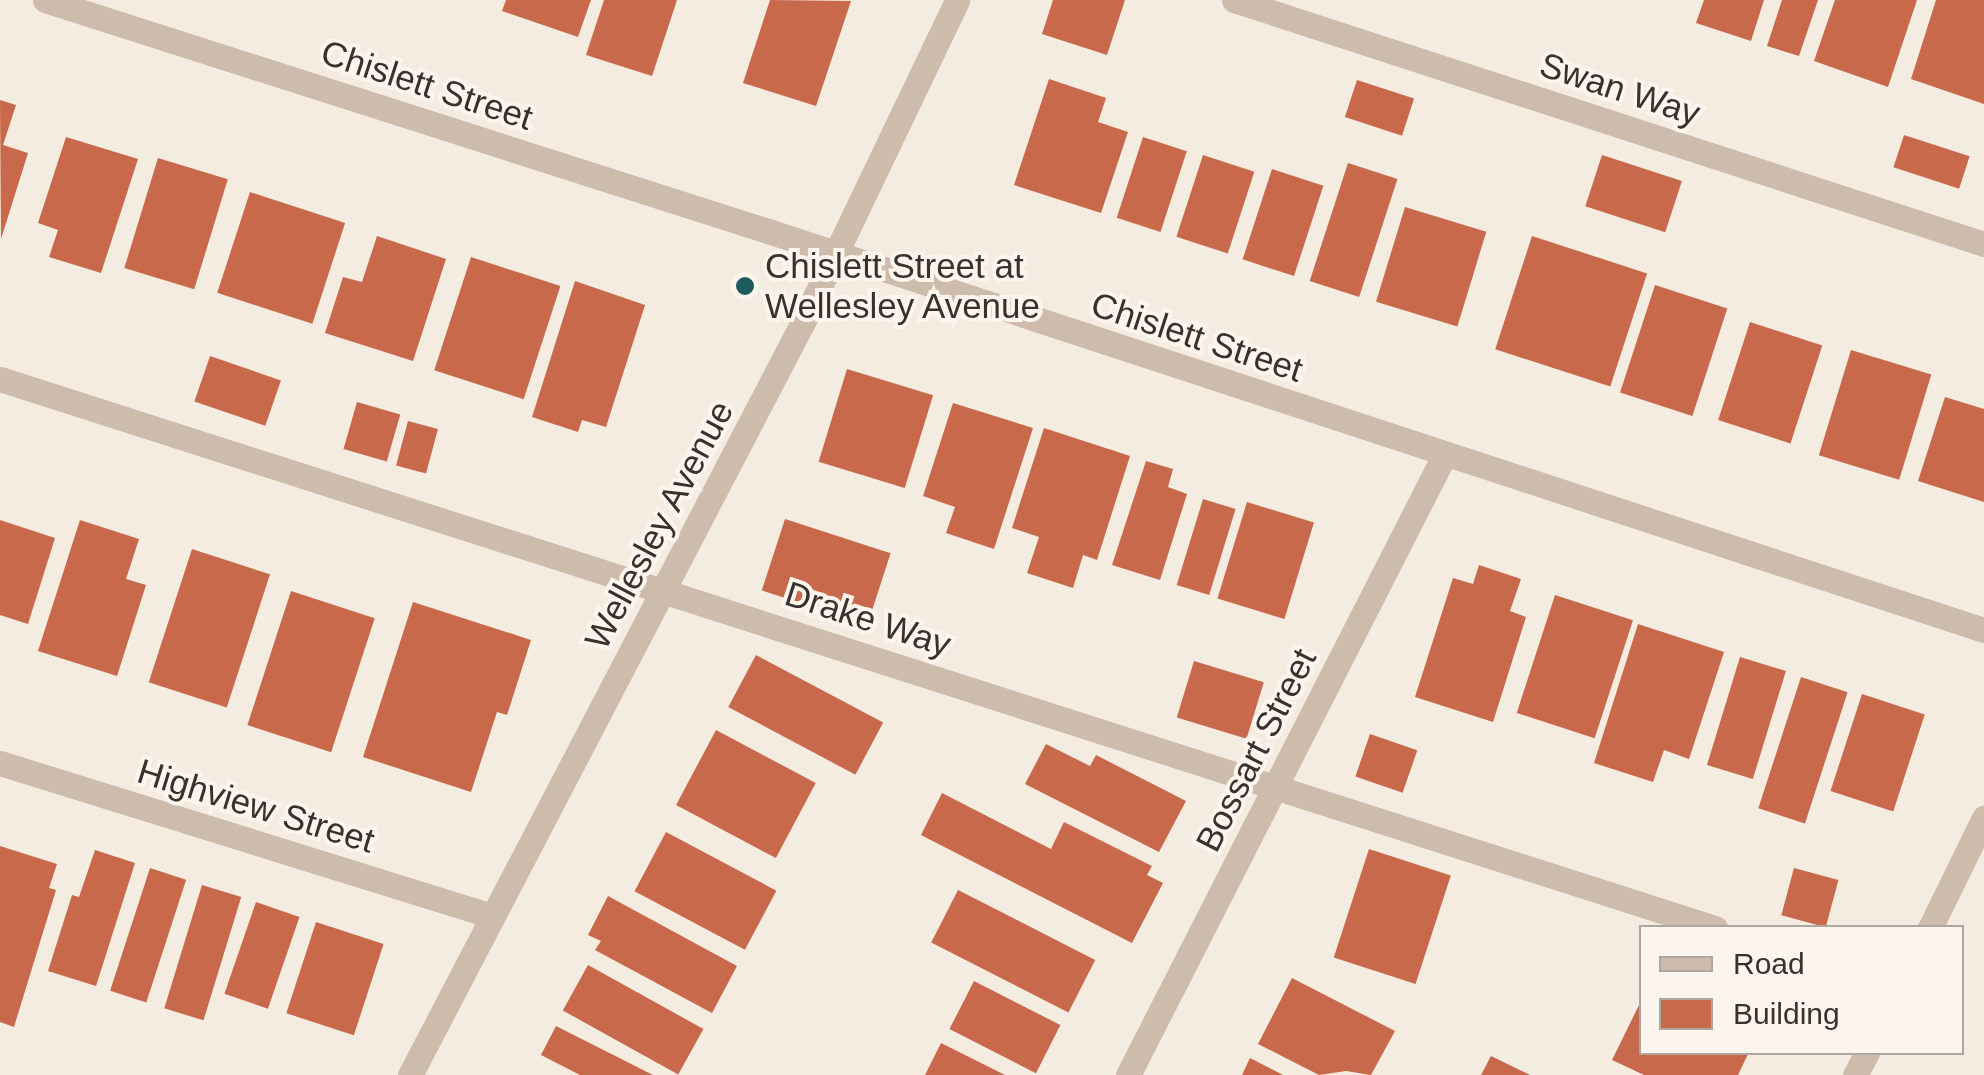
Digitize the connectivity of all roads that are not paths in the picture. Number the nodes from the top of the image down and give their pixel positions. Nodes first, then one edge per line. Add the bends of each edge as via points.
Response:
1 (45, 0) edge
2 (956, 0) edge
3 (1234, 0) edge
4 (1984, 244) edge
5 (836, 254) junction
6 (0, 379) edge
7 (1444, 456) junction
8 (665, 590) junction
9 (1984, 630) edge
10 (0, 762) edge
11 (1277, 787) junction
12 (1984, 818) edge
13 (492, 916) junction
14 (1706, 925) edge
15 (1931, 925) edge
16 (410, 1075) edge
17 (1128, 1075) edge

1 - 5 street, Chislett Street
2 - 5 street, Wellesley Avenue
3 - 4 street, Swan Way
5 - 7 street, Chislett Street
5 - 8 street, Wellesley Avenue
6 - 8 street, Drake Way
7 - 9 street, Chislett Street
7 - 11 street, Bossart Street
8 - 11 street, Drake Way
8 - 13 street, Wellesley Avenue
10 - 13 street, Highview Street
11 - 14 street, Drake Way
11 - 17 street, Bossart Street
12 - 15 street
13 - 16 street, Wellesley Avenue

